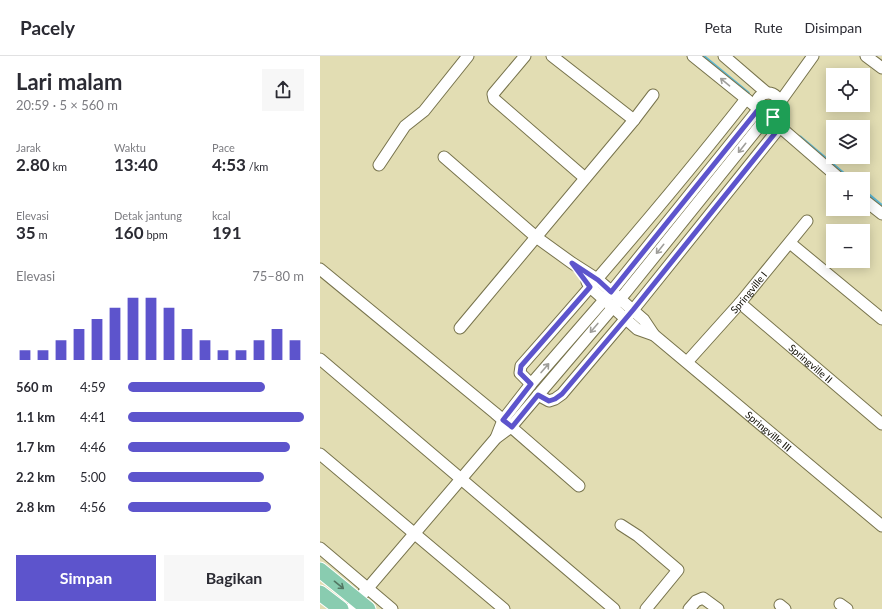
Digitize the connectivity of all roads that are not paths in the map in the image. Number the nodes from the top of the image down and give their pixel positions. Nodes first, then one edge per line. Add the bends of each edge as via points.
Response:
1 (468, 56) edge
2 (525, 56) edge
3 (552, 56) edge
4 (693, 56) edge
5 (724, 56) edge
6 (813, 56) edge
7 (866, 56) edge
8 (882, 68) edge
9 (767, 93) junction
10 (653, 95) dead end
11 (746, 99) junction
12 (780, 102) junction
13 (756, 109) junction
14 (770, 117) junction
15 (634, 120) junction
16 (780, 127) junction
17 (444, 157) dead end
18 (379, 165) dead end
19 (832, 172) edge
20 (585, 178) junction
21 (870, 205) edge
22 (882, 214) edge
23 (808, 220) dead end
24 (536, 237) junction
25 (790, 243) junction
26 (320, 269) edge
27 (594, 283) junction
28 (612, 299) junction
29 (740, 303) junction
30 (633, 310) junction
31 (880, 314) edge
32 (625, 319) junction
33 (460, 328) dead end
34 (654, 335) junction
35 (320, 359) edge
36 (687, 362) junction
37 (531, 384) junction
38 (538, 395) junction
39 (507, 424) junction
40 (882, 424) edge
41 (320, 454) edge
42 (461, 479) junction
43 (579, 486) dead end
44 (620, 525) dead end
45 (882, 526) edge
46 (414, 534) junction
47 (320, 548) edge
48 (320, 570) edge
49 (367, 588) junction
50 (320, 593) edge
51 (359, 606) edge
52 (341, 609) edge
53 (392, 609) edge
54 (504, 609) edge
55 (614, 609) edge
56 (646, 609) edge
57 (689, 609) edge
58 (718, 609) edge

1 - 18 street via 424,110 405,126
2 - 20 street via 494,94 494,99
3 - 15 street
11 -> 4 street
5 - 9 street
6 - 12 street
7 - 8 street
9 - 12 street via 775,95
9 - 13 street via 758,97
10 - 15 street
11 - 13 street
11 - 27 street
12 - 14 street via 779,111
13 - 14 street via 761,116
13 - 28 street
14 - 16 street
14 -> 28 street
15 - 20 street
16 - 19 street
16 - 30 street
17 - 24 street
20 - 24 street
21 - 22 street
23 - 25 street, Springville I
24 - 27 street
24 - 33 street
25 - 29 street, Springville I
25 - 31 street
26 - 39 street
27 - 28 street
27 - 37 street via 521,366 520,373
28 - 30 street
28 - 32 street
37 -> 28 street
28 -> 38 street
29 - 36 street, Springville I
29 - 40 street, Springville II
30 - 32 street
30 - 34 street
32 - 34 street via 637,329
32 - 38 street via 562,394 549,401
34 - 36 street, Springville III
35 - 42 street
36 - 45 street, Springville III
37 - 39 street
38 - 39 street
39 - 42 street
39 - 43 street
41 - 46 street
42 - 46 street
42 - 55 street
44 - 56 street via 638,536 678,570
46 - 49 street
46 - 54 street
47 - 49 street
48 -> 51 main road
49 - 51 street
49 - 53 street
50 - 52 main road
57 - 58 street via 703,598

